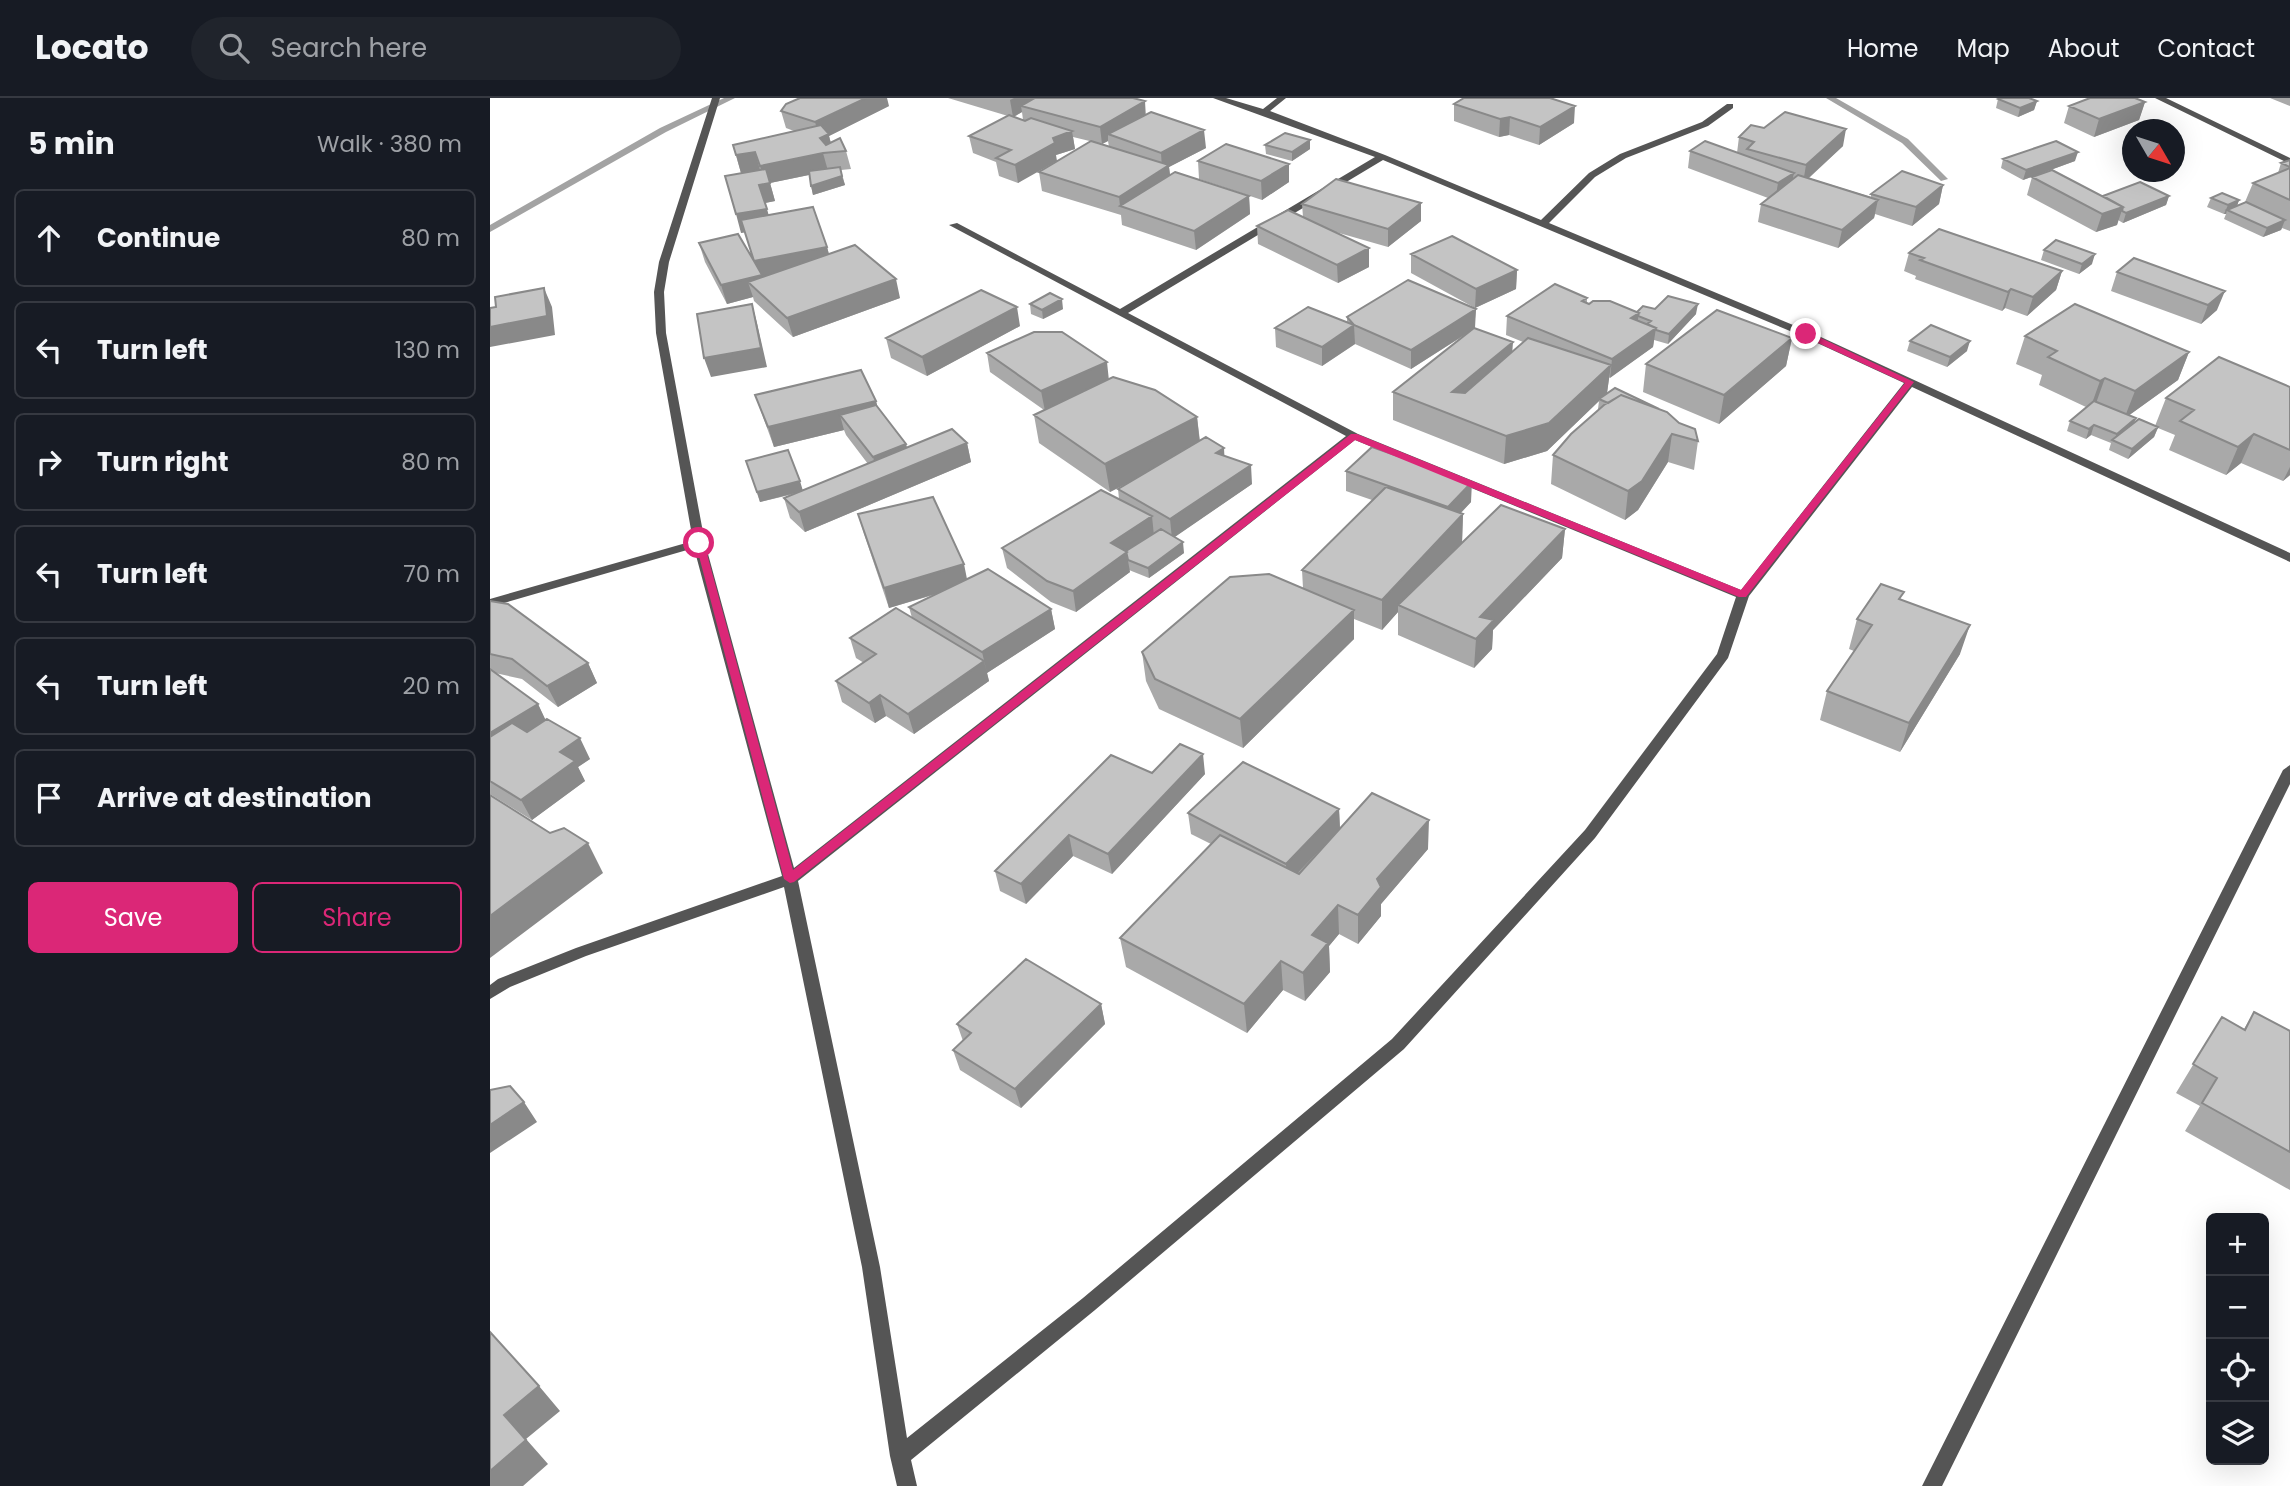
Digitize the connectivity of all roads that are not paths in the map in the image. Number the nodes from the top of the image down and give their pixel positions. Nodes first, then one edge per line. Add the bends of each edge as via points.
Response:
1 (716, 98) edge
2 (1217, 98) edge
3 (1282, 98) edge
4 (2159, 98) edge
5 (1730, 106) dead end
6 (1264, 112) junction
7 (1382, 157) junction
8 (2290, 161) edge
9 (1543, 224) junction
10 (954, 225) dead end
11 (1122, 312) junction
12 (1910, 382) junction
13 (1354, 436) junction
14 (699, 543) junction
15 (2290, 558) edge
16 (1742, 595) junction
17 (490, 603) edge
18 (2290, 770) edge
19 (790, 879) junction
20 (490, 993) edge
21 (900, 1456) junction
22 (907, 1486) edge
23 (1932, 1486) edge

1 - 14 street via 664,262 659,292
2 - 6 street
3 - 6 street
4 - 8 street
5 - 9 street via 1705,124 1623,156 1592,175
6 - 7 street
7 - 9 street
7 - 11 street
9 - 12 street
10 - 11 street
11 - 13 street
12 - 15 street
12 - 16 street
13 - 16 street
13 - 19 street
14 - 17 street
14 - 19 street
16 - 21 street via 1723,655 1590,834 1398,1044
18 - 23 street
19 - 20 street via 581,952
19 - 21 street via 871,1267
21 - 22 street

